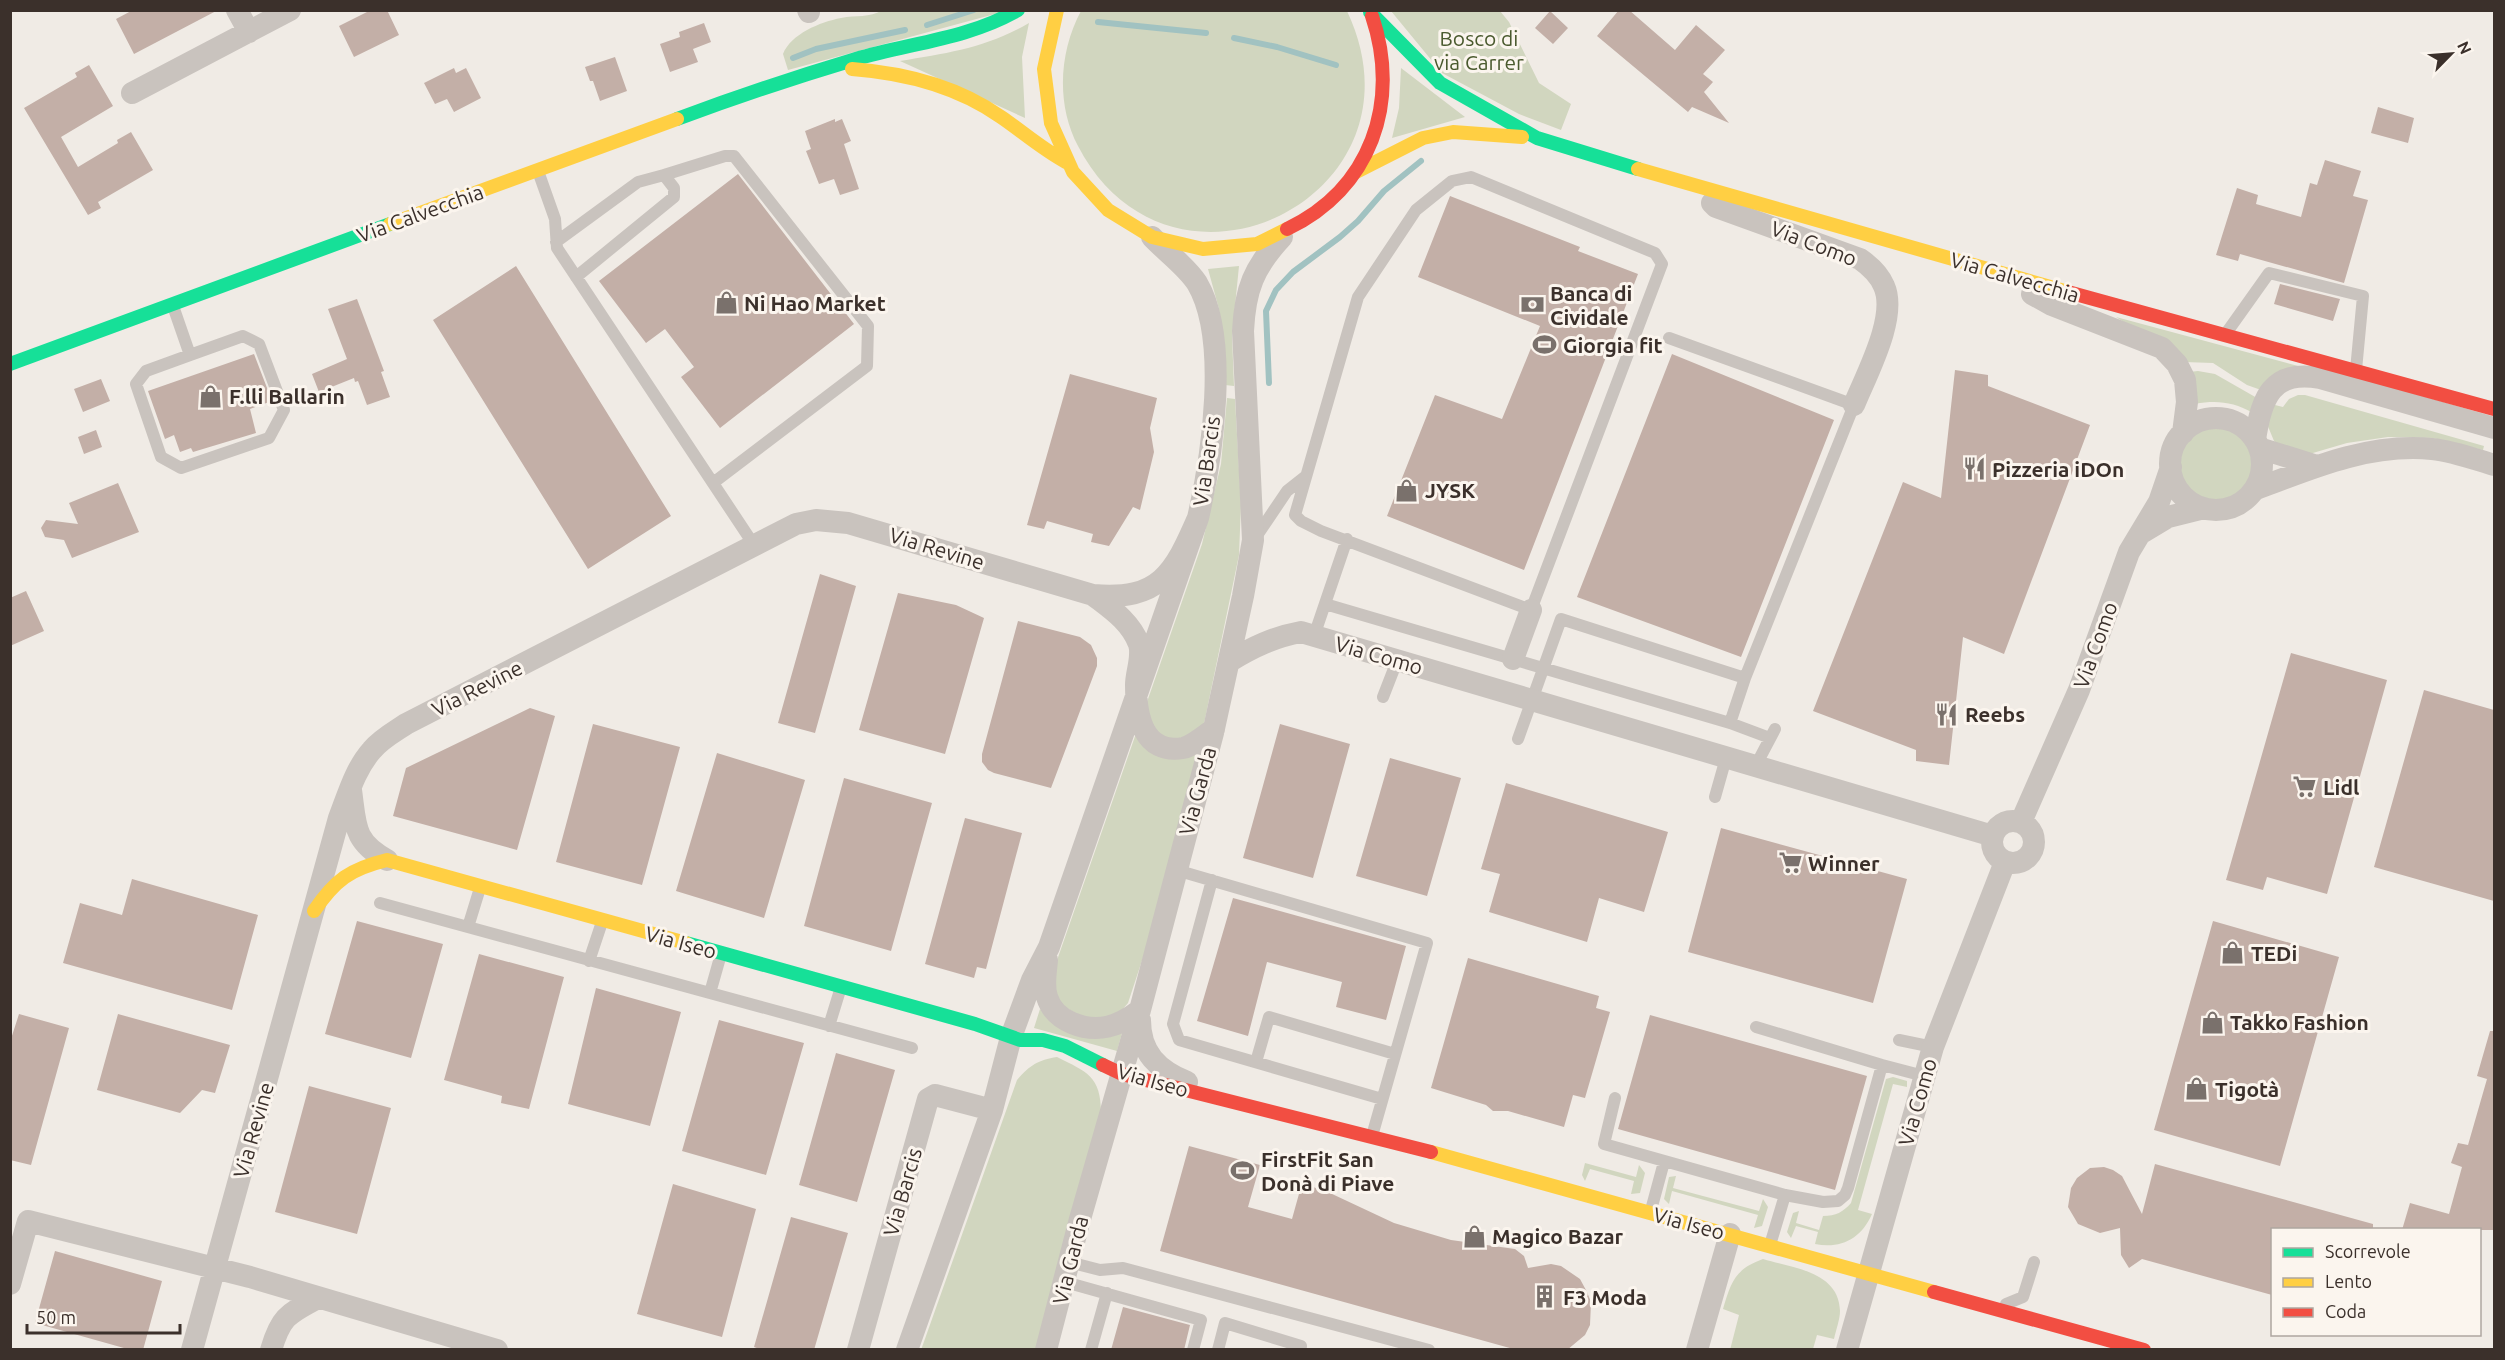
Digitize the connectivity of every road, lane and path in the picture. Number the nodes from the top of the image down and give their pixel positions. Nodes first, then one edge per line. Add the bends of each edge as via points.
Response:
1 (237, 10) edge
2 (290, 10) edge
3 (1018, 10) edge
4 (1057, 10) edge
5 (1370, 11) edge
6 (249, 32) junction
7 (833, 69) junction
8 (132, 93) dead end
9 (1537, 138) junction
10 (1066, 162) junction
11 (538, 170) junction
12 (1356, 172) junction
13 (664, 175) junction
14 (1691, 184) junction
15 (1287, 232) junction
16 (1151, 236) junction
17 (556, 242) junction
18 (576, 277) junction
19 (2014, 277) junction
20 (172, 304) junction
21 (2225, 335) junction
22 (1669, 338) dead end
23 (190, 355) junction
24 (10, 364) edge
25 (2356, 371) junction
26 (1854, 405) junction
27 (2494, 409) edge
28 (2494, 428) edge
29 (2183, 433) junction
30 (2257, 444) junction
31 (2494, 465) edge
32 (2171, 466) junction
33 (2317, 466) junction
34 (1306, 476) junction
35 (712, 483) junction
36 (2254, 490) junction
37 (2204, 508) junction
38 (1198, 518) junction
39 (2139, 535) junction
40 (1347, 539) junction
41 (1253, 540) junction
42 (754, 545) junction
43 (1093, 595) junction
44 (1325, 604) junction
45 (1531, 610) junction
46 (1307, 634) junction
47 (1513, 659) junction
48 (1230, 661) junction
49 (1396, 661) junction
50 (1545, 669) junction
51 (1745, 678) junction
52 (1137, 696) junction
53 (1383, 697) dead end
54 (1531, 699) junction
55 (1730, 723) junction
56 (1214, 729) junction
57 (1518, 739) dead end
58 (1726, 758) junction
59 (1755, 767) junction
60 (351, 790) junction
61 (1715, 797) dead end
62 (2021, 822) junction
63 (1993, 836) junction
64 (387, 860) junction
65 (2005, 862) junction
66 (1176, 870) junction
67 (1212, 880) junction
68 (481, 886) junction
69 (380, 903) dead end
70 (314, 911) junction
71 (602, 920) junction
72 (468, 927) junction
73 (1049, 947) junction
74 (721, 954) junction
75 (589, 960) junction
76 (841, 987) junction
77 (710, 993) junction
78 (1140, 1010) junction
79 (829, 1026) junction
80 (1756, 1027) dead end
81 (1011, 1037) junction
82 (1899, 1040) dead end
83 (1933, 1047) junction
84 (912, 1048) dead end
85 (1070, 1048) junction
86 (1395, 1054) junction
87 (1256, 1062) junction
88 (1882, 1065) junction
89 (1122, 1074) junction
90 (1924, 1076) junction
91 (998, 1087) junction
92 (1616, 1098) dead end
93 (1382, 1099) junction
94 (1233, 1102) junction
95 (1113, 1109) junction
96 (992, 1110) junction
97 (1371, 1137) junction
98 (1664, 1162) junction
99 (1785, 1195) junction
100 (1650, 1212) junction
101 (1730, 1234) junction
102 (1770, 1246) junction
103 (2034, 1262) dead end
104 (214, 1269) junction
105 (1067, 1272) junction
106 (1869, 1274) junction
107 (10, 1284) edge
108 (1107, 1293) junction
109 (318, 1298) junction
110 (1997, 1309) junction
111 (192, 1350) edge
112 (271, 1350) edge
113 (496, 1350) edge
114 (858, 1350) edge
115 (907, 1350) edge
116 (1046, 1350) edge
117 (1091, 1350) edge
118 (1193, 1350) edge
119 (1218, 1350) edge
120 (1300, 1350) edge
121 (1429, 1350) edge
122 (1697, 1350) edge
123 (1847, 1350) edge
124 (2144, 1350) edge

1 - 6 street
2 - 6 street
3 - 7 main road, Via Calvecchia via 968,32 865,57
4 - 10 main road via 1046,50 1044,87 1051,128
5 - 9 main road, Via Calvecchia via 1440,83
5 - 12 main road via 1381,47 1384,88 1376,129
6 - 8 street
7 - 10 main road, Via Calvecchia via 888,72 956,91 1000,115
7 - 11 main road, Via Calvecchia via 745,95
9 - 12 main road, Via Calvecchia via 1454,132 1423,138
9 - 14 main road, Via Calvecchia
10 - 16 main road via 1102,206
11 - 17 lane via 555,219
11 - 20 main road, Via Calvecchia
12 - 15 main road via 1324,208
13 - 17 lane via 638,182
13 - 18 lane via 674,188 674,197
13 - 35 lane via 734,156 868,326 867,366
14 - 19 main road, Via Calvecchia
14 - 26 street, Via Como via 1716,207 1860,259 1874,270 1885,287 1887,317
15 - 16 main road via 1257,243 1225,248 1182,245
15 - 41 street, Via Garda via 1260,264 1244,305
16 - 38 street, Via Barcis via 1195,281 1210,320 1214,349 1213,416
17 - 18 lane
18 - 35 lane
19 - 21 main road, Via Calvecchia
19 - 29 street, Via Como via 2028,292 2052,304 2162,348 2185,380
20 - 23 lane
20 - 24 main road, Via Calvecchia
21 - 25 main road, Via Calvecchia
21 - 25 lane via 2269,273 2363,296
22 - 26 lane
23 - 23 lane via 146,371 136,384 161,457 181,468 268,438 284,410 260,344 243,336
25 - 27 main road, Via Calvecchia
26 - 51 lane
28 - 30 street via 2320,378 2297,376 2271,390 2259,414
29 - 30 street via 2198,422 2222,418 2245,428
29 - 32 street, Via Como via 2173,449
30 - 33 street
30 - 36 street via 2262,469
31 - 33 street via 2449,452 2384,448
32 - 37 street via 2180,491
32 - 39 street, Via Como via 2159,502
33 - 36 street
34 - 40 lane via 1295,515 1301,522
34 - 41 lane via 1287,491
34 - 45 lane via 1358,297 1416,210 1452,181 1471,177 1655,253 1662,264
35 - 42 lane
36 - 37 street via 2230,507
37 - 39 street via 2169,517
38 - 43 street, Via Revine via 1177,564 1164,578 1135,594
38 - 52 street, Via Barcis
39 - 62 street, Via Como via 2129,552 2079,690
40 - 44 lane
40 - 45 lane
41 - 48 street, Via Garda
42 - 43 street, Via Revine via 796,524 832,520
42 - 60 street, Via Revine via 406,724 372,750 360,766
43 - 52 street, Via Revine via 1120,615 1140,647
44 - 46 lane
44 - 47 lane
45 - 47 street
46 - 48 street via 1281,636
46 - 49 street, Via Como
47 - 50 lane
48 - 56 street, Via Garda
49 - 53 lane
49 - 54 street, Via Como
50 - 51 lane via 1561,619
50 - 54 lane
50 - 55 lane
51 - 55 lane
52 - 56 street, Via Barcis via 1145,735 1158,744 1185,748
52 - 73 street, Via Barcis
54 - 57 lane
54 - 58 street, Via Como
55 - 59 lane via 1772,733
56 - 66 street, Via Garda
58 - 59 street, Via Como
58 - 61 lane
59 - 63 street, Via Como
60 - 64 street via 357,830 368,850
60 - 70 street, Via Revine via 339,818
62 - 63 street via 2005,822
62 - 65 street via 2033,835 2033,849 2023,861
63 - 65 street via 1995,854
64 - 68 main road, Via Iseo
64 - 70 main road, Via Iseo via 361,865 346,873
65 - 83 street, Via Como
66 - 67 lane
66 - 78 street, Via Garda
67 - 86 lane via 1427,943
67 - 87 lane via 1173,1024 1179,1040
68 - 71 main road, Via Iseo
68 - 72 lane
69 - 72 lane
70 - 104 street, Via Revine
71 - 74 main road, Via Iseo
71 - 75 lane
72 - 75 lane
73 - 78 street, Via Barcis via 1044,985 1055,1013 1066,1021 1092,1030 1126,1020
73 - 81 street, Via Barcis
74 - 76 main road, Via Iseo
74 - 77 lane
75 - 77 lane
76 - 79 lane
76 - 81 main road, Via Iseo
77 - 79 lane
78 - 89 street, Via Garda
78 - 94 street, Via Iseo via 1143,1046 1156,1063 1175,1077
79 - 84 lane
80 - 88 lane
81 - 85 main road, Via Iseo
81 - 91 street, Via Barcis
82 - 83 lane
83 - 90 street, Via Como
85 - 89 main road, Via Iseo
85 - 91 street via 1039,1049 1026,1055
85 - 95 street, Via Iseo via 1102,1073
86 - 87 lane via 1269,1017
86 - 93 lane
87 - 93 lane
88 - 90 lane
88 - 99 lane via 1845,1196 1823,1202
89 - 94 main road, Via Iseo
89 - 95 street, Via Garda
90 - 106 street, Via Como
91 - 96 street, Via Barcis
92 - 98 lane via 1604,1144
93 - 97 lane
94 - 97 main road, Via Iseo
95 - 105 street, Via Garda
96 - 114 street, Via Barcis via 935,1095 928,1099
96 - 115 street, Via Barcis
97 - 100 main road, Via Iseo
98 - 99 lane
98 - 100 lane
99 - 102 lane
100 - 101 main road, Via Iseo
101 - 102 main road, Via Iseo
101 - 122 street
102 - 106 main road, Via Iseo
103 - 110 lane via 2023,1297
104 - 107 street via 28,1221
104 - 109 street
104 - 111 street, Via Revine
105 - 108 lane
105 - 116 street, Via Garda
105 - 121 lane via 1123,1268
106 - 110 main road, Via Iseo
106 - 123 street, Via Como
108 - 117 lane
108 - 118 lane via 1201,1320
109 - 112 street via 286,1317
109 - 113 street
110 - 124 main road, Via Iseo
119 - 120 lane via 1225,1323 1301,1346

